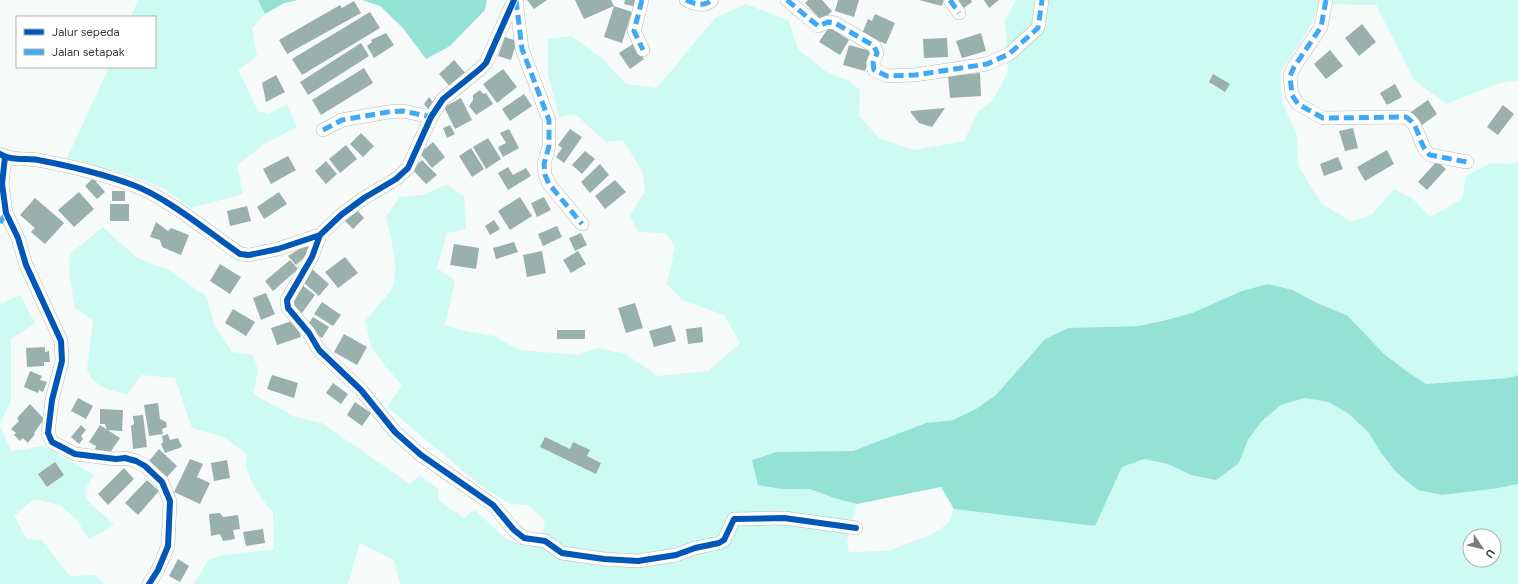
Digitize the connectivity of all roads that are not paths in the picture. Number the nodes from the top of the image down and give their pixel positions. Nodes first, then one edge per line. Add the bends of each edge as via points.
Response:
1 (515, 0) edge
2 (642, 0) edge
3 (686, 0) edge
4 (712, 0) edge
5 (787, 0) edge
6 (950, 0) edge
7 (1042, 0) edge
8 (1326, 0) edge
9 (959, 13) dead end
10 (643, 50) dead end
11 (431, 117) junction
12 (323, 130) dead end
13 (3, 155) edge
14 (1467, 162) dead end
15 (3, 218) edge
16 (582, 224) dead end
17 (320, 235) junction
18 (856, 528) dead end
19 (149, 584) edge

1 - 11 street via 486,63 443,100
1 - 16 street via 522,49 549,120 545,175 549,184
2 - 10 street via 634,31
3 - 4 street via 694,4 706,4
5 - 7 street via 818,26 828,22 835,23 874,46 877,53 873,63 874,70 887,76 915,75 987,64 1009,54 1038,28
6 - 9 street
8 - 14 street via 1321,27 1290,76 1292,95 1298,104 1323,118 1406,118 1418,130 1426,152 1446,159
11 - 12 street via 403,111 388,112 342,120
11 - 17 street via 408,168 341,215
13 - 15 street
13 - 17 street via 72,167 133,185 179,211 240,254 249,255 278,249
15 - 19 street via 18,238 26,265 61,341 62,361 48,427 52,442 75,454 136,461 162,482 167,491 171,520 168,546
17 - 18 street via 312,256 287,300 288,308 309,333 319,350 361,390 395,432 421,454 493,505 524,538 545,541 562,552 582,557 638,561 719,544 724,540 734,519 784,518

